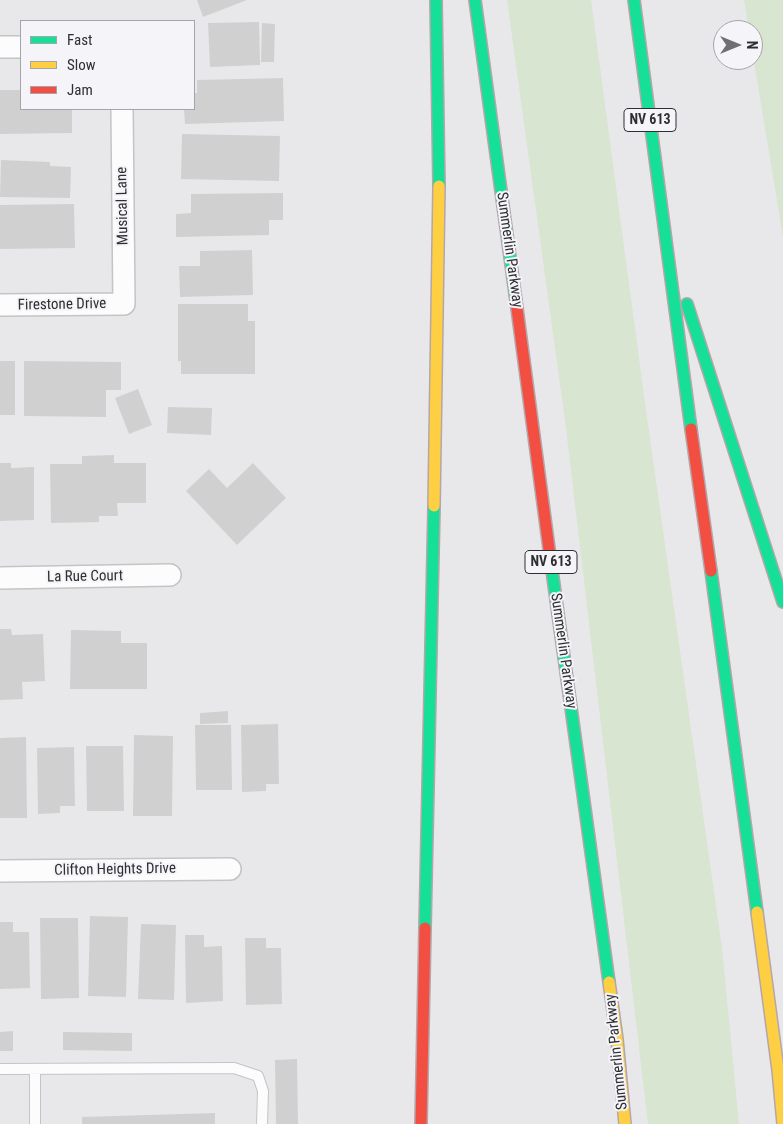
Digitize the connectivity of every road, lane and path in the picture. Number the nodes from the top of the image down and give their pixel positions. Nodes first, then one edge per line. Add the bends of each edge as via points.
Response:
1 (436, 0) edge
2 (475, 0) edge
3 (634, 0) edge
4 (0, 47) edge
5 (20, 47) edge
6 (122, 110) edge
7 (666, 240) junction
8 (124, 304) joint
9 (0, 305) edge
10 (170, 576) dead end
11 (0, 578) edge
12 (783, 602) edge
13 (230, 869) dead end
14 (0, 871) edge
15 (0, 1069) edge
16 (35, 1069) junction
17 (36, 1124) edge
18 (262, 1124) edge
19 (421, 1124) edge
20 (625, 1124) edge
21 (783, 1124) edge

1 - 19 highway via 439,184
2 - 20 highway, Summerlin Parkway / NV 613 via 617,1039
3 - 7 highway, NV 613
4 - 5 street
6 - 8 street, Musical Lane
7 - 12 highway
7 - 21 highway, NV 613
8 - 9 street, Firestone Drive
10 - 11 street, La Rue Court
13 - 14 street, Clifton Heights Drive
15 - 16 lane
16 - 17 lane
16 - 18 lane via 234,1068 258,1076 263,1092

